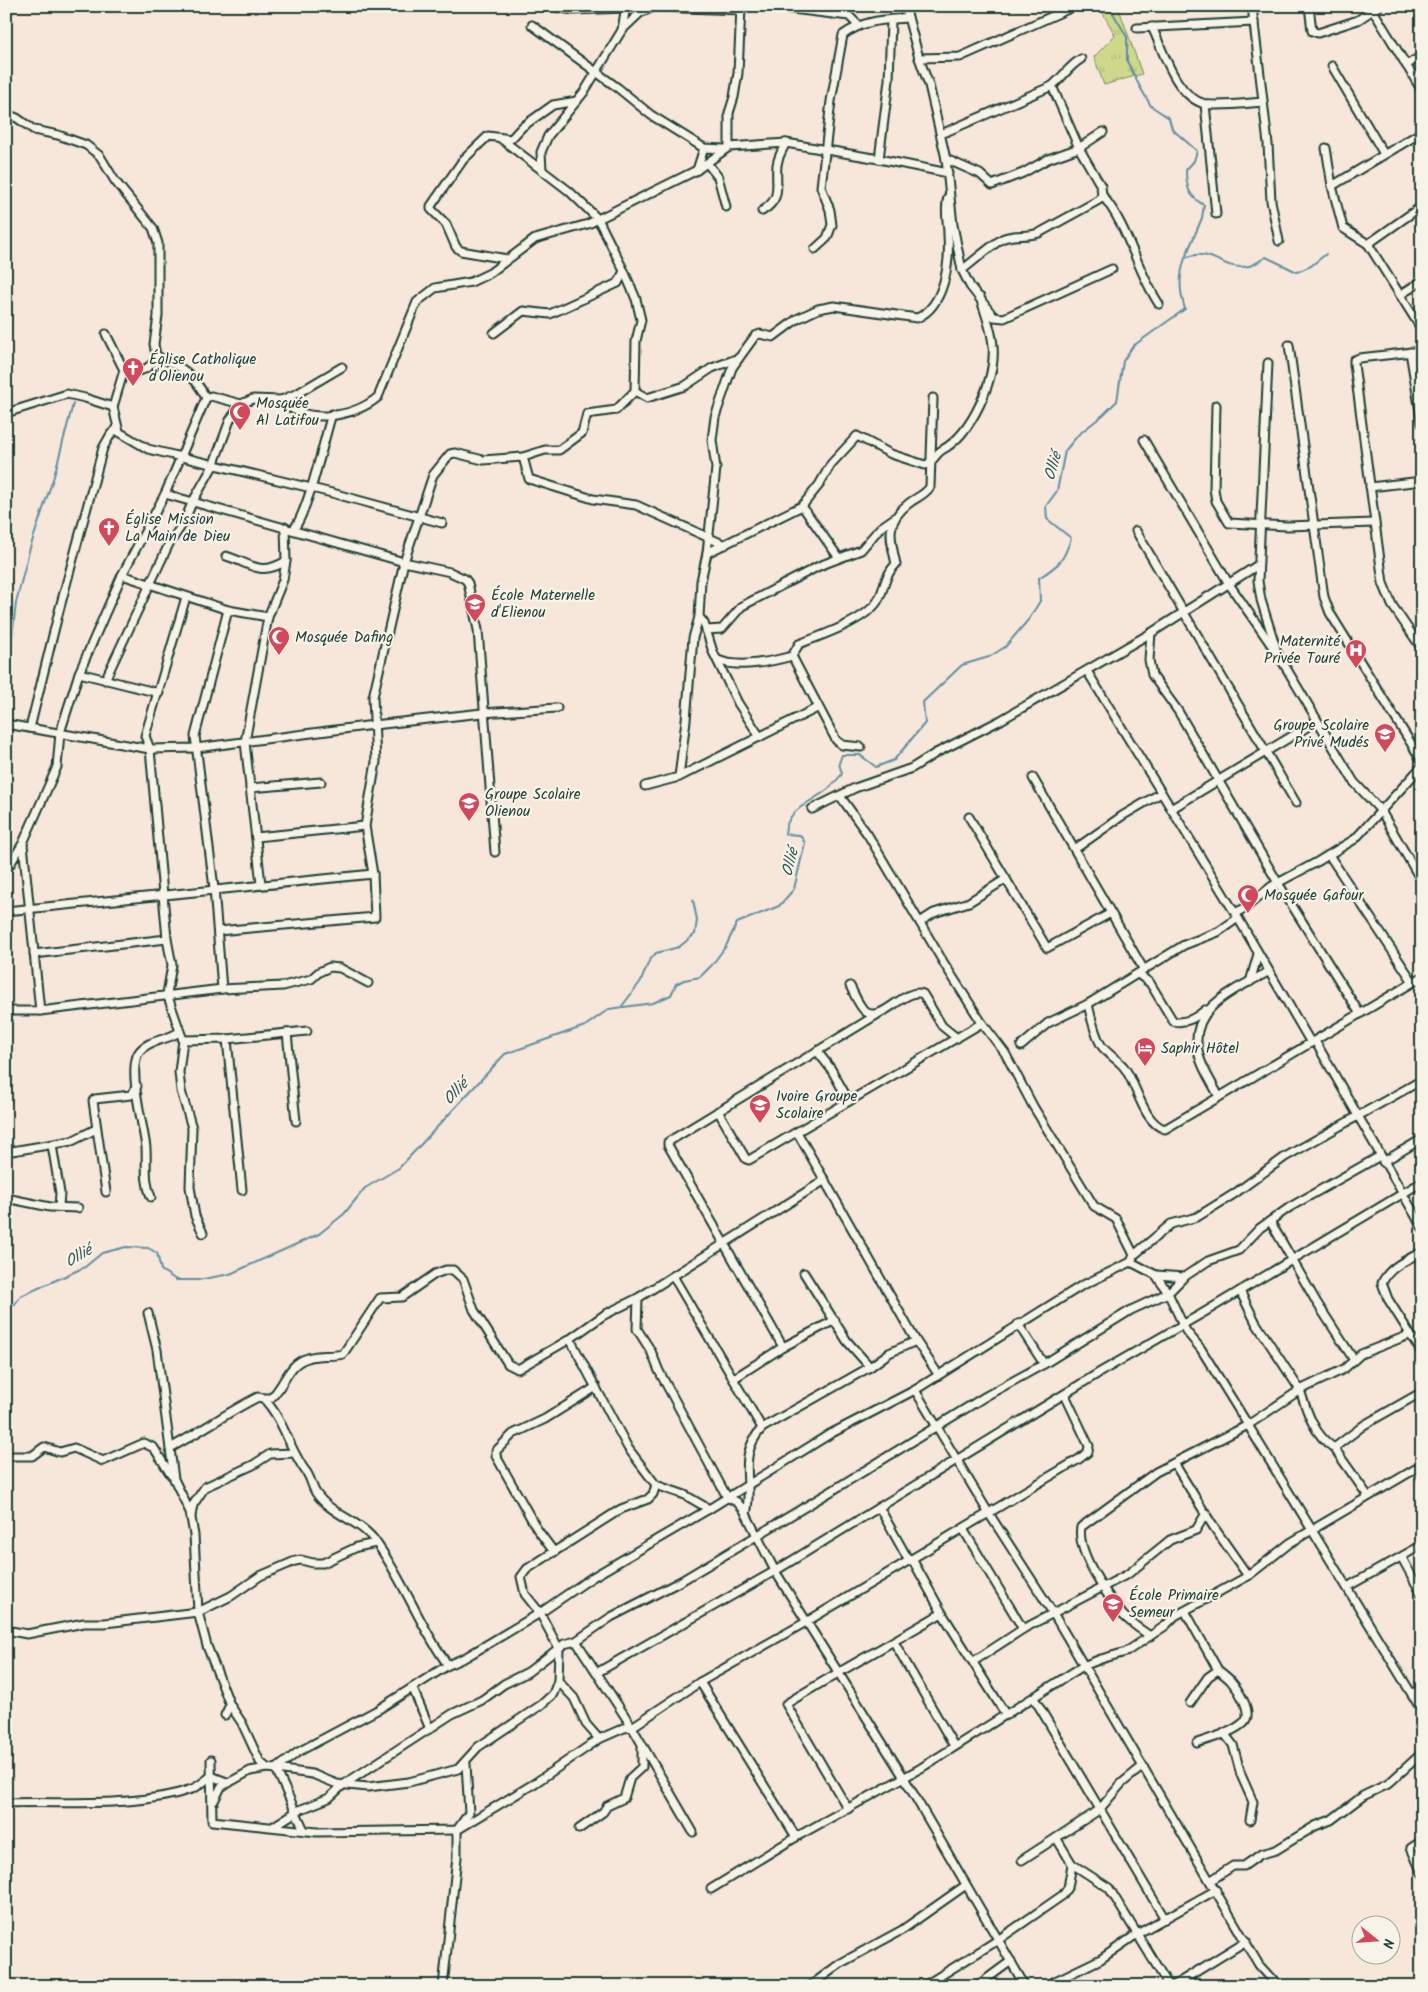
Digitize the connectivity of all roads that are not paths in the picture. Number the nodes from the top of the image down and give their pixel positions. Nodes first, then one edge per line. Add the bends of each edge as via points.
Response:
1 (548, 6) edge
2 (768, 6) edge
3 (905, 6) edge
4 (1075, 6) edge
5 (1252, 6) edge
6 (1309, 6) edge
7 (626, 7) edge
8 (741, 8) edge
9 (1374, 8) edge
10 (908, 18) junction
11 (891, 20) junction
12 (1254, 22) junction
13 (532, 25) dead end
14 (858, 25) junction
15 (1152, 27) junction
16 (1137, 28) dead end
17 (622, 30) junction
18 (1422, 56) edge
19 (919, 58) junction
20 (1081, 59) dead end
21 (1406, 65) junction
22 (1332, 66) dead end
23 (597, 73) junction
24 (1052, 86) junction
25 (1422, 91) edge
26 (577, 101) junction
27 (1263, 102) junction
28 (1205, 104) junction
29 (6, 114) edge
30 (1103, 132) dead end
31 (1422, 132) edge
32 (940, 134) junction
33 (500, 138) junction
34 (786, 143) junction
35 (704, 148) junction
36 (727, 148) junction
37 (1079, 148) junction
38 (1326, 148) dead end
39 (826, 150) junction
40 (1384, 154) junction
41 (879, 159) junction
42 (946, 160) junction
43 (706, 163) junction
44 (542, 170) junction
45 (697, 170) junction
46 (948, 173) junction
47 (1332, 186) junction
48 (950, 191) junction
49 (1102, 194) junction
50 (1422, 206) edge
51 (726, 207) dead end
52 (762, 211) dead end
53 (1216, 214) dead end
54 (598, 219) junction
55 (1279, 240) dead end
56 (1368, 244) junction
57 (815, 249) dead end
58 (506, 259) junction
59 (1112, 269) dead end
60 (962, 270) junction
61 (624, 271) junction
62 (1422, 281) edge
63 (1400, 295) junction
64 (980, 297) junction
65 (1160, 304) dead end
66 (1422, 330) edge
67 (494, 333) dead end
68 (106, 334) dead end
69 (1288, 345) dead end
70 (1422, 351) edge
71 (1410, 352) junction
72 (159, 357) junction
73 (739, 358) junction
74 (1268, 363) dead end
75 (342, 367) dead end
76 (124, 370) junction
77 (635, 391) junction
78 (206, 398) junction
79 (934, 398) dead end
80 (281, 400) junction
81 (241, 404) junction
82 (1216, 405) dead end
83 (113, 407) junction
84 (6, 413) edge
85 (332, 414) junction
86 (1422, 424) edge
87 (118, 428) junction
88 (1144, 440) dead end
89 (182, 457) junction
90 (523, 457) junction
91 (930, 464) junction
92 (213, 466) junction
93 (1422, 481) edge
94 (310, 488) junction
95 (1370, 488) junction
96 (165, 494) junction
97 (192, 503) junction
98 (802, 506) junction
99 (418, 516) junction
100 (895, 518) junction
101 (1374, 523) junction
102 (442, 524) dead end
103 (1261, 525) junction
104 (1315, 525) junction
105 (285, 527) junction
106 (293, 530) junction
107 (1136, 531) dead end
108 (709, 536) junction
109 (725, 544) junction
110 (707, 553) junction
111 (226, 556) dead end
112 (839, 558) junction
113 (286, 561) junction
114 (404, 562) junction
115 (1258, 565) junction
116 (122, 575) junction
117 (1229, 584) junction
118 (150, 586) junction
119 (186, 597) junction
120 (228, 610) junction
121 (1184, 612) junction
122 (268, 617) junction
123 (699, 617) junction
124 (706, 630) junction
125 (1151, 632) junction
126 (1422, 648) edge
127 (792, 656) junction
128 (1279, 656) junction
129 (718, 660) junction
130 (1087, 671) junction
131 (79, 673) junction
132 (105, 680) junction
133 (159, 693) junction
134 (557, 708) dead end
135 (818, 708) junction
136 (482, 712) junction
137 (1317, 721) junction
138 (6, 724) edge
139 (374, 724) junction
140 (30, 728) junction
141 (60, 733) junction
142 (760, 738) junction
143 (245, 742) junction
144 (861, 747) dead end
145 (196, 748) junction
146 (150, 749) junction
147 (1266, 752) junction
148 (1422, 761) edge
149 (1422, 766) edge
150 (679, 777) junction
151 (1033, 778) dead end
152 (1220, 780) junction
153 (321, 782) dead end
154 (645, 786) dead end
155 (250, 788) junction
156 (1161, 793) junction
157 (840, 796) junction
158 (1296, 803) dead end
159 (812, 809) dead end
160 (1171, 809) junction
161 (1381, 811) junction
162 (969, 817) dead end
163 (365, 826) junction
164 (256, 837) junction
165 (23, 844) junction
166 (1075, 849) junction
167 (495, 852) dead end
168 (1329, 855) junction
169 (6, 871) edge
170 (373, 874) junction
171 (1006, 879) junction
172 (1422, 882) edge
173 (1278, 883) junction
174 (261, 884) junction
175 (214, 888) junction
176 (164, 893) junction
177 (30, 910) junction
178 (6, 911) edge
179 (1109, 914) junction
180 (1237, 915) junction
181 (920, 922) junction
182 (218, 931) junction
183 (167, 939) junction
184 (34, 954) junction
185 (1258, 954) junction
186 (1141, 972) junction
187 (1268, 972) junction
188 (1422, 977) edge
189 (1250, 982) junction
190 (1413, 982) junction
191 (368, 983) dead end
192 (850, 986) dead end
193 (222, 988) junction
194 (167, 994) junction
195 (1088, 1004) junction
196 (1211, 1005) junction
197 (6, 1011) edge
198 (40, 1011) junction
199 (878, 1014) junction
200 (1360, 1014) junction
201 (982, 1023) junction
202 (307, 1031) dead end
203 (179, 1032) junction
204 (287, 1033) junction
205 (957, 1038) junction
206 (227, 1039) junction
207 (184, 1040) junction
208 (1313, 1042) junction
209 (1021, 1046) dead end
210 (817, 1051) junction
211 (1422, 1080) edge
212 (137, 1086) junction
213 (1219, 1097) junction
214 (849, 1100) junction
215 (718, 1111) junction
216 (1358, 1115) junction
217 (296, 1121) dead end
218 (96, 1129) junction
219 (796, 1132) junction
220 (1422, 1139) edge
221 (52, 1144) junction
222 (6, 1152) edge
223 (1382, 1159) junction
224 (825, 1180) junction
225 (1422, 1182) edge
226 (242, 1190) dead end
227 (106, 1192) dead end
228 (1402, 1194) junction
229 (151, 1197) dead end
230 (6, 1198) edge
231 (59, 1207) junction
232 (78, 1208) dead end
233 (1270, 1221) junction
234 (1422, 1228) edge
235 (203, 1233) dead end
236 (726, 1244) junction
237 (1422, 1252) edge
238 (1134, 1255) junction
239 (1291, 1259) junction
240 (1131, 1262) junction
241 (804, 1273) dead end
242 (1156, 1275) junction
243 (673, 1276) junction
244 (1184, 1277) junction
245 (1240, 1291) junction
246 (1168, 1294) junction
247 (638, 1298) junction
248 (148, 1313) dead end
249 (835, 1320) junction
250 (1018, 1324) junction
251 (1182, 1324) junction
252 (1409, 1336) junction
253 (570, 1339) junction
254 (916, 1341) junction
255 (783, 1347) junction
256 (1422, 1353) edge
257 (1354, 1360) junction
258 (1044, 1364) junction
259 (870, 1367) junction
260 (938, 1374) junction
261 (733, 1379) junction
262 (596, 1387) junction
263 (915, 1390) junction
264 (1300, 1390) junction
265 (1422, 1392) edge
266 (1065, 1395) junction
267 (264, 1398) junction
268 (1248, 1425) junction
269 (936, 1427) junction
270 (762, 1428) junction
271 (170, 1448) junction
272 (1334, 1448) junction
273 (294, 1453) junction
274 (6, 1456) edge
275 (957, 1460) junction
276 (1174, 1463) junction
277 (1419, 1467) edge
278 (1422, 1478) edge
279 (174, 1479) junction
280 (656, 1485) junction
281 (747, 1485) junction
282 (1368, 1496) junction
283 (726, 1497) junction
284 (879, 1507) junction
285 (709, 1509) junction
286 (988, 1512) junction
287 (1206, 1513) junction
288 (746, 1514) junction
289 (191, 1519) junction
290 (963, 1529) junction
291 (1312, 1530) junction
292 (758, 1536) junction
293 (376, 1543) junction
294 (1422, 1545) edge
295 (554, 1552) junction
296 (1402, 1558) junction
297 (910, 1560) junction
298 (775, 1570) junction
299 (1248, 1576) junction
300 (1103, 1587) junction
301 (1347, 1587) junction
302 (1422, 1595) edge
303 (1185, 1611) junction
304 (198, 1612) junction
305 (540, 1613) junction
306 (942, 1613) junction
307 (1053, 1613) junction
308 (806, 1622) junction
309 (1023, 1629) junction
310 (8, 1631) edge
311 (1150, 1636) junction
312 (576, 1641) junction
313 (894, 1642) junction
314 (559, 1650) junction
315 (974, 1661) junction
316 (448, 1665) junction
317 (1084, 1666) junction
318 (1218, 1670) junction
319 (598, 1672) junction
320 (837, 1672) junction
321 (558, 1680) junction
322 (700, 1682) junction
323 (1422, 1688) edge
324 (413, 1689) junction
325 (1412, 1694) junction
326 (1034, 1698) junction
327 (1190, 1703) dead end
328 (230, 1705) junction
329 (1422, 1711) edge
330 (225, 1715) dead end
331 (1006, 1715) junction
332 (632, 1727) junction
333 (430, 1729) junction
334 (1224, 1733) junction
335 (599, 1739) junction
336 (1197, 1743) dead end
337 (642, 1746) junction
338 (954, 1746) junction
339 (1422, 1753) edge
340 (211, 1760) dead end
341 (466, 1764) junction
342 (1142, 1766) junction
343 (267, 1768) junction
344 (276, 1769) junction
345 (211, 1776) junction
346 (903, 1776) junction
347 (229, 1782) junction
348 (343, 1785) junction
349 (213, 1801) junction
350 (6, 1802) edge
351 (848, 1809) junction
352 (1099, 1810) junction
353 (295, 1813) junction
354 (1250, 1820) dead end
355 (271, 1827) junction
356 (579, 1828) dead end
357 (304, 1830) junction
358 (457, 1830) junction
359 (692, 1832) dead end
360 (796, 1837) junction
361 (1057, 1839) junction
362 (1422, 1841) edge
363 (1022, 1860) dead end
364 (1072, 1864) junction
365 (1422, 1873) edge
366 (1210, 1881) junction
367 (966, 1885) junction
368 (711, 1889) dead end
369 (1216, 1890) junction
370 (1165, 1919) junction
371 (1137, 1934) junction
372 (998, 1940) junction
373 (1246, 1941) junction
374 (1011, 1962) junction
375 (443, 1986) edge
376 (810, 1986) edge
377 (924, 1986) edge
378 (977, 1986) edge
379 (1024, 1986) edge
380 (1046, 1986) edge
381 (1169, 1986) edge
382 (1173, 1986) edge
383 (1278, 1986) edge

1 - 7 street via 574,10
2 - 14 street via 849,16
3 - 10 street
4 - 19 street via 960,58
5 - 12 street
6 - 9 street via 1312,31 1318,33 1346,26
7 - 17 street
8 - 17 street via 654,7 645,9
8 - 36 street via 738,73 729,113
9 - 21 street
10 - 11 street
10 - 19 street
11 - 14 street via 874,20
11 - 41 street via 889,80
12 - 15 street
12 - 27 street
13 - 23 street
14 - 39 street via 843,35
15 - 16 street
15 - 28 street via 1182,89
17 - 23 street
18 - 21 street
19 - 32 street
20 - 24 street
21 - 25 street
22 - 40 street
23 - 26 street
23 - 35 street via 651,115
24 - 32 street
24 - 37 street
26 - 33 street via 553,105 511,139
26 - 44 street via 548,136 541,152
27 - 28 street
27 - 55 street via 1271,201
28 - 53 street
29 - 72 street via 34,130 86,145 100,156 115,181 153,228 158,243 158,316 154,344
30 - 37 street
31 - 40 street
32 - 42 street
33 - 44 street
33 - 58 street via 488,136 463,160 431,209 446,224 461,251
34 - 36 street
34 - 39 street
34 - 52 street via 777,166 778,189 772,205
35 - 36 street
35 - 45 street
36 - 43 street
37 - 42 street via 992,186 980,174
37 - 49 street via 1101,186
38 - 47 street
39 - 41 street
39 - 57 street via 821,187 832,226 827,238
40 - 47 street
41 - 46 street
42 - 46 street
43 - 45 street
43 - 51 street via 718,177
44 - 54 street
45 - 54 street
46 - 48 street
47 - 56 street via 1343,228
48 - 60 street
48 - 73 street via 945,207 947,270 934,304 925,314 917,318 834,306 818,309 797,319 773,337 755,336
49 - 60 street via 1099,200 1039,232 1001,239
49 - 65 street via 1114,209 1148,288
50 - 56 street
54 - 58 street via 535,240
54 - 61 street
56 - 63 street
58 - 85 street via 490,273 471,282 435,288 417,302 378,397 366,407
59 - 64 street via 1004,318 994,317
60 - 64 street
61 - 67 street via 618,283 583,300 550,314 523,311
61 - 77 street via 636,299 640,320 636,341
62 - 63 street
63 - 66 street
64 - 91 street via 994,345 988,387 962,433
68 - 76 street
69 - 104 street
70 - 71 street
71 - 86 street
71 - 95 street via 1354,360
72 - 76 street via 140,373
72 - 78 street via 178,364 200,386
73 - 77 street via 712,368 685,386 660,396 647,398
73 - 108 street via 732,368 715,417 712,440 716,468
74 - 103 street
75 - 80 street
76 - 83 street
77 - 90 street via 616,410 587,414 582,433 559,450 544,450
78 - 81 street via 211,396
78 - 89 street
79 - 91 street
80 - 81 street via 253,399
80 - 85 street via 304,414
81 - 92 street via 230,420
82 - 103 street via 1216,501 1229,522
83 - 84 street via 67,394
83 - 87 street
85 - 94 street
87 - 89 street via 127,439 148,449
87 - 140 street via 103,448
88 - 117 street
89 - 92 street
89 - 96 street
90 - 99 street via 483,460 450,454 433,475
90 - 108 street via 529,479 593,499 636,505
91 - 98 street via 890,454 857,436 831,464 820,485
91 - 100 street via 930,487 926,494 908,504
92 - 94 street
92 - 97 street
93 - 95 street
94 - 99 street
94 - 106 street
95 - 101 street
96 - 97 street
96 - 116 street
97 - 105 street
97 - 118 street
98 - 109 street
98 - 112 street
99 - 102 street
99 - 114 street
100 - 112 street via 880,528 861,550
100 - 127 street via 890,534 896,564 888,571 878,601 833,632 798,644
101 - 104 street
101 - 126 street via 1383,583 1392,605
103 - 104 street
103 - 115 street
104 - 148 street via 1322,586 1330,613
105 - 106 street
105 - 113 street
106 - 114 street
107 - 121 street
108 - 109 street
108 - 110 street
109 - 110 street
110 - 123 street
111 - 113 street via 265,570
112 - 124 street via 742,606 722,629
113 - 122 street via 283,580
114 - 136 street via 450,572 468,583 478,630
114 - 139 street via 373,697
115 - 117 street
115 - 128 street via 1261,600
116 - 118 street
116 - 131 street
117 - 121 street
117 - 128 street
118 - 119 street
118 - 132 street
119 - 120 street
119 - 133 street
120 - 122 street
120 - 145 street via 195,736
121 - 125 street
121 - 147 street
122 - 143 street
123 - 124 street
123 - 150 street via 693,638
124 - 129 street
125 - 130 street
125 - 152 street via 1152,674
127 - 129 street via 757,663
127 - 135 street
128 - 137 street
129 - 142 street via 738,703
130 - 156 street
130 - 157 street via 912,768
131 - 132 street
131 - 141 street
132 - 133 street
133 - 146 street via 145,736
134 - 136 street
135 - 142 street
135 - 144 street via 842,746
136 - 139 street
136 - 167 street
137 - 147 street
137 - 161 street via 1354,782
138 - 140 street
139 - 143 street
139 - 163 street via 376,762
140 - 141 street
141 - 146 street
141 - 165 street via 57,767
142 - 150 street
143 - 145 street
143 - 155 street
145 - 146 street
145 - 175 street
146 - 176 street
147 - 152 street
147 - 158 street
149 - 161 street
150 - 154 street
151 - 166 street
152 - 160 street
152 - 173 street
153 - 155 street
155 - 164 street
156 - 160 street
156 - 166 street
157 - 159 street
157 - 181 street via 868,835
160 - 180 street
161 - 168 street via 1356,839
161 - 172 street
162 - 171 street
163 - 164 street
163 - 170 street
164 - 174 street
165 - 169 street
165 - 177 street
166 - 179 street
168 - 173 street
168 - 190 street
170 - 174 street
170 - 182 street via 375,917
171 - 179 street via 1047,948
171 - 181 street via 969,902 934,913
173 - 180 street
173 - 200 street
174 - 175 street
175 - 176 street
175 - 182 street
176 - 177 street
176 - 183 street
177 - 178 street
177 - 184 street
179 - 186 street
180 - 185 street
180 - 186 street via 1218,932 1184,946
181 - 201 street
182 - 193 street
183 - 184 street
183 - 194 street via 172,965
184 - 198 street
185 - 187 street
185 - 189 street
186 - 195 street
186 - 196 street via 1173,1021 1188,1021
187 - 189 street
187 - 208 street
188 - 190 street
189 - 196 street
190 - 200 street
191 - 193 street via 340,968 330,967 301,983
192 - 199 street via 865,1012
193 - 194 street
194 - 198 street
194 - 203 street
195 - 209 street via 1048,1023
195 - 213 street via 1101,1045 1111,1058 1123,1065 1134,1091 1159,1127 1170,1126
196 - 213 street via 1202,1019 1197,1040 1199,1056
197 - 198 street
199 - 205 street via 919,992 945,1030
199 - 210 street
200 - 208 street
201 - 205 street
201 - 238 street via 1005,1053 1094,1206 1116,1219
202 - 204 street
203 - 207 street
203 - 212 street via 152,1041 138,1054
204 - 206 street
204 - 217 street
205 - 214 street
206 - 207 street
206 - 226 street
207 - 235 street via 179,1072 192,1128 190,1187 195,1216
208 - 213 street
208 - 216 street
210 - 214 street
210 - 215 street
211 - 216 street
212 - 218 street via 131,1095 95,1099
212 - 229 street via 146,1149 146,1186
214 - 219 street
215 - 219 street via 747,1160
215 - 236 street via 667,1143
216 - 223 street
216 - 238 street via 1285,1156 1197,1217 1171,1224
218 - 221 street via 72,1141
218 - 227 street
219 - 224 street
220 - 223 street
221 - 222 street
221 - 231 street via 60,1193
223 - 228 street
223 - 233 street via 1290,1207
224 - 236 street
224 - 254 street
225 - 228 street
228 - 234 street
228 - 239 street
230 - 231 street
231 - 232 street
233 - 239 street
233 - 244 street via 1238,1250 1208,1261
236 - 243 street
236 - 255 street via 758,1307
237 - 252 street via 1400,1264 1382,1283
238 - 240 street
239 - 245 street
239 - 257 street
240 - 242 street
240 - 250 street via 1081,1286
241 - 249 street
242 - 244 street
242 - 246 street
243 - 247 street
243 - 261 street
244 - 246 street
245 - 251 street
245 - 264 street
246 - 251 street
246 - 258 street via 1131,1310
247 - 253 street via 604,1315
247 - 283 street via 637,1329
248 - 271 street via 157,1350
249 - 255 street
249 - 259 street via 851,1348
250 - 258 street
250 - 260 street
251 - 266 street
251 - 268 street
252 - 256 street
252 - 257 street via 1384,1344
253 - 262 street
253 - 267 street via 515,1368 508,1364 474,1310 458,1273 446,1270 402,1297 380,1298 343,1354 315,1356 296,1363 272,1398
254 - 259 street via 889,1353
254 - 260 street
255 - 261 street
257 - 264 street via 1344,1369
258 - 269 street
259 - 270 street
260 - 263 street
261 - 270 street
262 - 280 street via 628,1448
262 - 295 street via 514,1434 496,1451 537,1529
263 - 269 street
263 - 281 street via 830,1434
264 - 268 street
264 - 272 street via 1318,1434
265 - 272 street via 1364,1425
266 - 275 street
266 - 286 street via 1089,1446 1088,1452
267 - 271 street via 258,1397
267 - 273 street via 271,1405
268 - 276 street
268 - 291 street
269 - 275 street
269 - 292 street
270 - 281 street via 750,1448 746,1465
271 - 279 street
272 - 282 street
273 - 289 street via 270,1454 205,1487 198,1493
273 - 293 street via 315,1492 328,1507
274 - 279 street via 32,1456 44,1447 60,1452 74,1448 103,1461 144,1443 154,1448
275 - 284 street
275 - 286 street
276 - 287 street
276 - 300 street via 1131,1488 1081,1527 1087,1558
277 - 278 street
277 - 282 street
279 - 289 street
280 - 285 street via 685,1495
280 - 295 street via 648,1499 621,1509
281 - 283 street
281 - 288 street via 750,1500
282 - 291 street
283 - 285 street
283 - 288 street via 737,1502
284 - 297 street
284 - 298 street
285 - 305 street via 591,1578
286 - 290 street
286 - 307 street
287 - 299 street
287 - 300 street via 1196,1530 1170,1540 1128,1574
288 - 292 street
289 - 304 street
290 - 297 street
290 - 309 street
291 - 299 street
291 - 301 street
292 - 298 street
292 - 312 street via 611,1617
293 - 304 street via 357,1547 323,1563 295,1561 260,1576 231,1596
293 - 316 street
294 - 296 street
295 - 305 street via 521,1577 525,1594
296 - 301 street
296 - 302 street
297 - 306 street
297 - 308 street
298 - 308 street
298 - 319 street
299 - 303 street
300 - 307 street
300 - 311 street via 1123,1615
301 - 325 street
303 - 311 street
303 - 318 street
304 - 310 street via 84,1623 27,1634
304 - 328 street via 207,1646
305 - 314 street
305 - 316 street
306 - 313 street
306 - 315 street
307 - 309 street
307 - 317 street
308 - 320 street
308 - 322 street
309 - 315 street
311 - 317 street via 1126,1652
312 - 314 street via 564,1644
312 - 319 street
313 - 320 street
313 - 338 street
314 - 321 street
314 - 333 street via 528,1672
315 - 331 street
316 - 324 street
317 - 326 street
317 - 342 street
318 - 327 street via 1208,1677
318 - 334 street via 1238,1691 1246,1713 1244,1722
319 - 332 street
320 - 346 street
320 - 351 street via 786,1704
321 - 335 street via 574,1698 586,1724
321 - 341 street via 553,1694 541,1705 478,1747
322 - 332 street
322 - 360 street
323 - 325 street
324 - 333 street
324 - 344 street via 298,1752
325 - 329 street
326 - 331 street
326 - 352 street
328 - 330 street
328 - 343 street via 260,1762
331 - 338 street
332 - 335 street
332 - 337 street
333 - 348 street
334 - 336 street
334 - 354 street via 1234,1745 1241,1775 1253,1802
335 - 358 street via 535,1783
337 - 356 street via 642,1767 630,1778 624,1798 607,1806
337 - 359 street
338 - 346 street
339 - 366 street via 1388,1784 1363,1796 1330,1820 1276,1850 1261,1854 1244,1866 1233,1866
340 - 345 street
341 - 348 street via 409,1782 368,1787
341 - 358 street via 469,1812
342 - 352 street via 1122,1782
342 - 366 street
343 - 344 street
343 - 347 street via 250,1771
344 - 348 street via 312,1774
344 - 353 street
345 - 347 street
345 - 349 street
345 - 350 street via 194,1788 156,1796 114,1801
346 - 351 street
346 - 367 street
347 - 349 street via 221,1787
348 - 353 street via 329,1798
349 - 355 street via 212,1821
351 - 360 street
352 - 361 street
352 - 370 street
353 - 355 street
353 - 357 street
355 - 357 street
357 - 358 street
358 - 375 street
360 - 368 street
361 - 363 street
361 - 364 street
362 - 365 street via 1411,1848
364 - 371 street via 1109,1888
364 - 372 street via 1068,1888 1063,1895
366 - 369 street
367 - 372 street
367 - 376 street via 902,1930 841,1963
369 - 370 street
369 - 373 street
370 - 371 street
371 - 380 street via 1101,1959
371 - 381 street
372 - 374 street
372 - 377 street
373 - 382 street
373 - 383 street via 1259,1965
374 - 378 street
374 - 379 street

